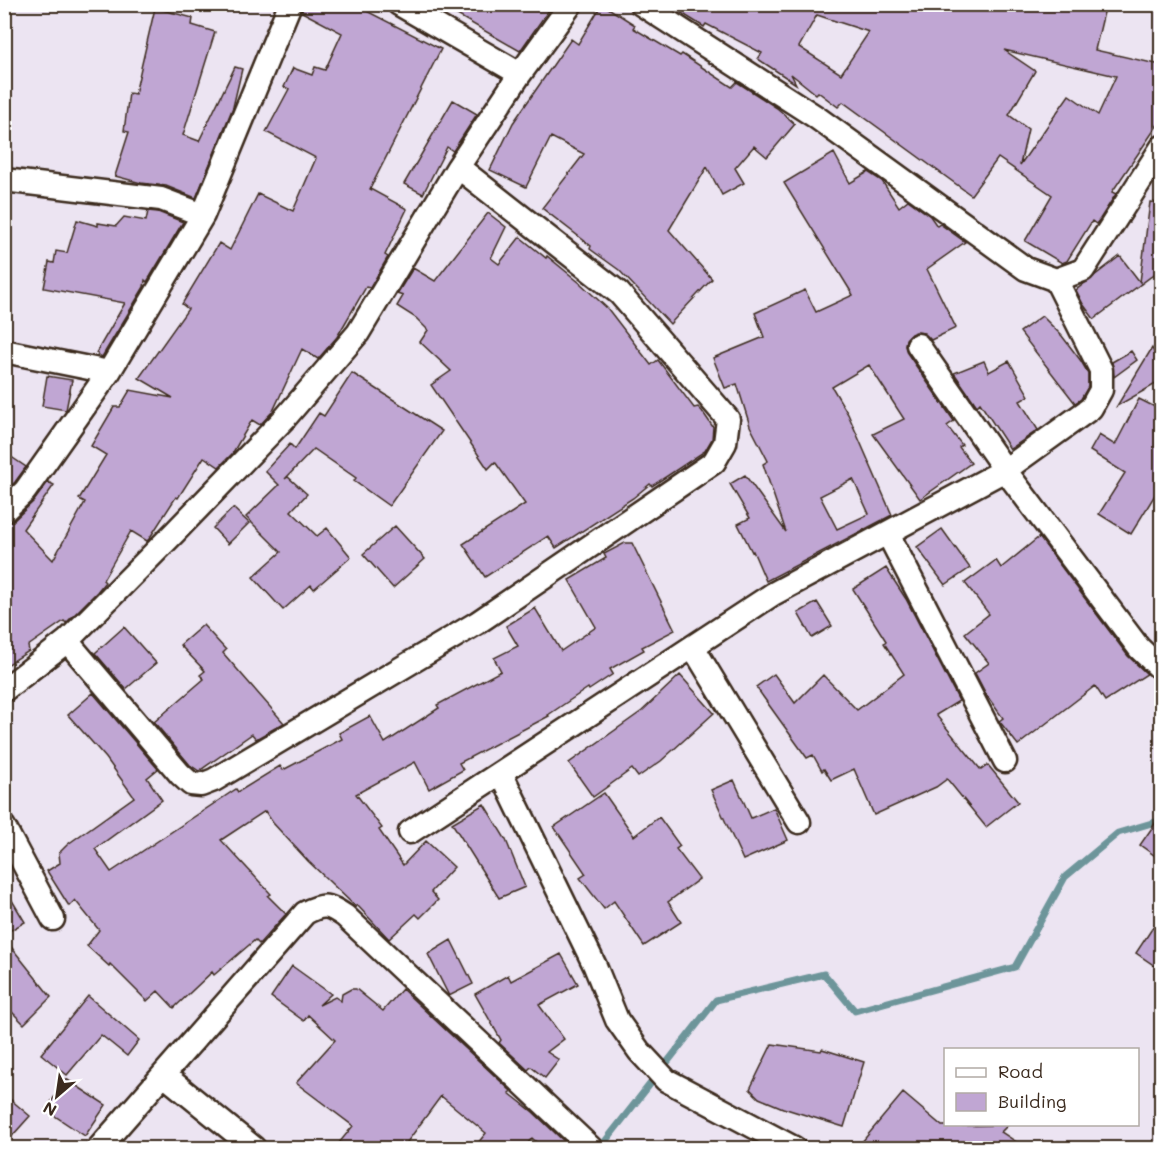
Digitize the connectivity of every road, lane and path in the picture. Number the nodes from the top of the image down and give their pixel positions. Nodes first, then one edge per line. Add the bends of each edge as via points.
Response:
1 (399, 4) edge
2 (571, 4) edge
3 (641, 4) edge
4 (289, 5) edge
5 (520, 74) junction
6 (1161, 147) edge
7 (458, 167) junction
8 (4, 180) edge
9 (203, 215) junction
10 (1056, 280) junction
11 (918, 345) dead end
12 (4, 351) edge
13 (109, 372) junction
14 (1005, 470) junction
15 (4, 511) edge
16 (888, 534) junction
17 (67, 641) junction
18 (693, 647) junction
19 (1161, 670) edge
20 (4, 690) edge
21 (1005, 761) dead end
22 (501, 773) junction
23 (799, 822) dead end
24 (4, 827) edge
25 (410, 832) dead end
26 (53, 919) dead end
27 (164, 1075) junction
28 (99, 1149) edge
29 (254, 1149) edge
30 (591, 1149) edge
31 (794, 1149) edge

1 - 5 street
2 - 5 street
3 - 10 street via 816,117 1026,269
4 - 9 street
5 - 7 street
6 - 10 street via 1083,270
7 - 17 street via 358,333 277,426
7 - 17 street via 619,293 728,419 726,443 714,462 477,623 201,785 190,784 180,774
8 - 9 street via 161,199
9 - 13 street
10 - 14 street via 1101,370 1101,390 1091,408
11 - 14 street
12 - 13 street
13 - 15 street via 25,491
14 - 16 street
14 - 19 street via 1138,648
16 - 18 street via 773,594
16 - 21 street
17 - 20 street
18 - 22 street
18 - 23 street
22 - 25 street
22 - 31 street via 595,966 617,1020 639,1051 666,1080
24 - 26 street
27 - 28 street
27 - 29 street
27 - 30 street via 305,913 318,906 332,907

